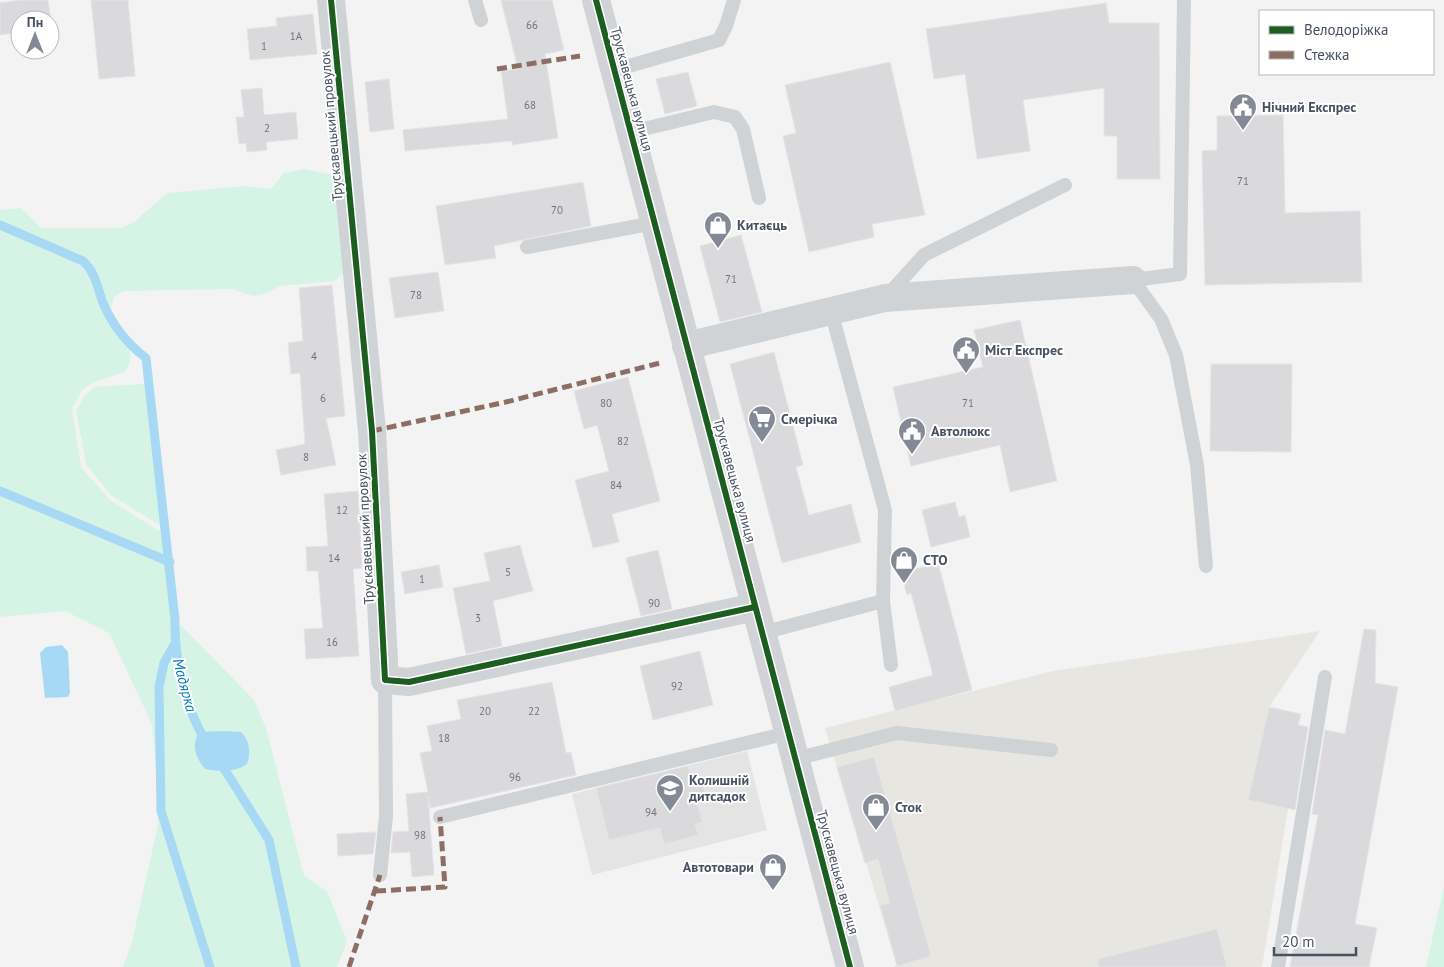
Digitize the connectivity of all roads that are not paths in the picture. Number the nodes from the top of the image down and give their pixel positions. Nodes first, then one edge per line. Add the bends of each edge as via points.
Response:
1 (331, 0) edge
2 (475, 0) edge
3 (596, 0) edge
4 (734, 0) edge
5 (1184, 0) edge
6 (480, 20) dead end
7 (614, 70) junction
8 (631, 132) junction
9 (1065, 185) dead end
10 (759, 198) dead end
11 (654, 223) junction
12 (528, 247) dead end
13 (1132, 280) junction
14 (885, 298) junction
15 (831, 311) junction
16 (686, 346) junction
17 (1206, 566) dead end
18 (883, 601) junction
19 (759, 620) junction
20 (891, 665) dead end
21 (1325, 678) dead end
22 (386, 680) junction
23 (788, 733) junction
24 (1051, 750) dead end
25 (795, 759) junction
26 (440, 817) dead end
27 (380, 875) dead end
28 (850, 967) edge
29 (1278, 967) edge

1 - 22 street, Трускавецький провулок via 372,431
2 - 6 lane
3 - 7 main road, Трускавецька вулиця
4 - 7 lane via 719,40
5 - 13 lane via 1180,274
7 - 8 main road, Трускавецька вулиця
8 - 10 lane via 714,112 735,117 743,129
8 - 11 main road, Трускавецька вулиця
9 - 14 lane via 924,255
11 - 12 lane
11 - 16 main road, Трускавецька вулиця
13 - 14 street
13 - 17 lane via 1161,319 1176,355 1197,465
14 - 15 street
15 - 16 street
15 - 18 lane via 885,510
16 - 19 main road, Трускавецька вулиця
18 - 19 lane
18 - 20 lane
19 - 22 street via 409,682
19 - 23 main road, Трускавецька вулиця
21 - 29 lane
22 - 27 lane via 386,816
23 - 25 main road, Трускавецька вулиця
23 - 26 lane
24 - 25 lane via 898,733
25 - 28 main road, Трускавецька вулиця

